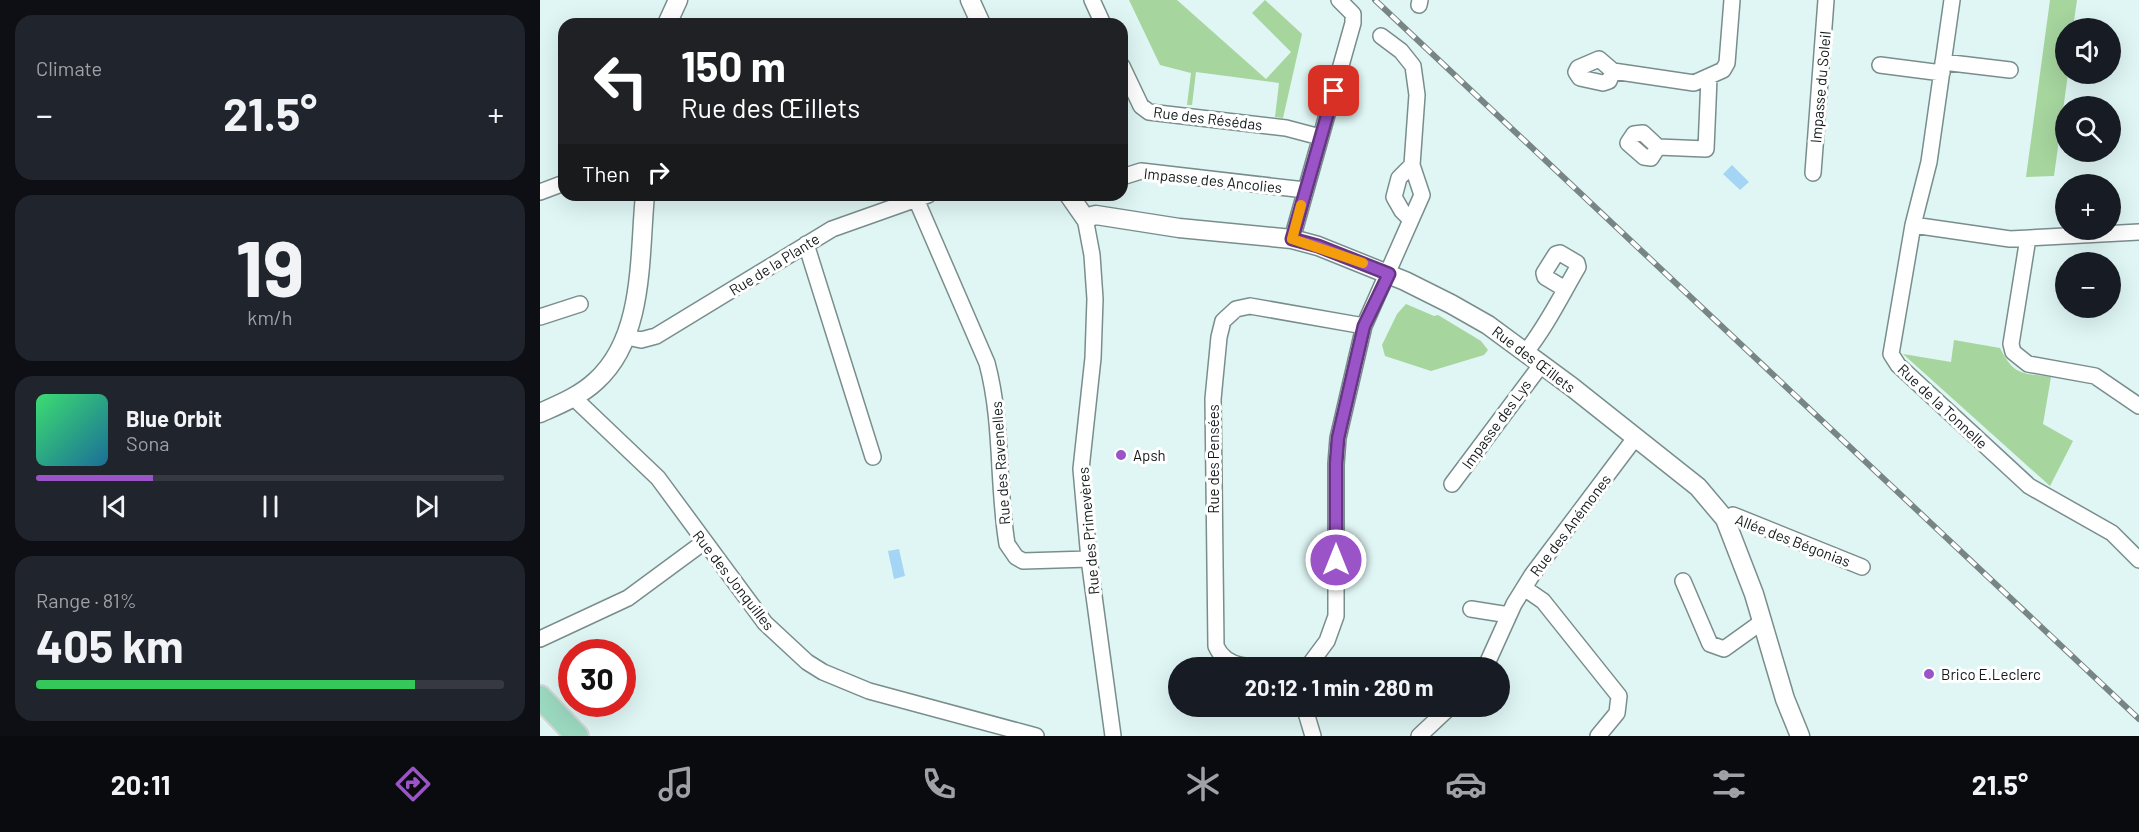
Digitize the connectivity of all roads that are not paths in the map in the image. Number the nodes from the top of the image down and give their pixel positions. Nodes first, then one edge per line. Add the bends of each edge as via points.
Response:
1 (678, 0) edge
2 (970, 0) edge
3 (1092, 0) edge
4 (1339, 0) edge
5 (1732, 0) edge
6 (1826, 0) edge
7 (1952, 0) edge
8 (670, 18) edge
9 (978, 18) edge
10 (1100, 18) edge
11 (1381, 36) dead end
12 (1880, 65) dead end
13 (1943, 67) junction
14 (2010, 70) dead end
15 (1613, 72) dead end
16 (1709, 78) junction
17 (1128, 79) edge
18 (1320, 137) junction
19 (1658, 147) dead end
20 (1412, 165) junction
21 (1813, 173) dead end
22 (1128, 175) edge
23 (558, 185) edge
24 (1305, 190) junction
25 (540, 192) edge
26 (644, 201) edge
27 (910, 201) edge
28 (924, 201) edge
29 (1073, 201) edge
30 (1085, 218) junction
31 (1411, 220) junction
32 (1913, 225) junction
33 (2139, 232) edge
34 (2028, 238) junction
35 (1292, 239) junction
36 (806, 244) junction
37 (1389, 274) junction
38 (1565, 289) dead end
39 (580, 304) dead end
40 (540, 317) edge
41 (1364, 326) junction
42 (627, 337) junction
43 (1525, 353) junction
44 (1541, 365) junction
45 (574, 398) junction
46 (2139, 406) edge
47 (540, 413) edge
48 (1635, 438) junction
49 (873, 457) dead end
50 (1452, 484) dead end
51 (1725, 519) junction
52 (704, 542) junction
53 (1089, 559) junction
54 (2139, 560) edge
55 (1862, 567) dead end
56 (1683, 581) dead end
57 (1524, 588) junction
58 (1471, 609) dead end
59 (1509, 615) junction
60 (1763, 621) junction
61 (540, 639) edge
62 (1223, 657) edge
63 (1314, 657) edge
64 (1490, 657) edge
65 (540, 696) edge
66 (1307, 717) edge
67 (1439, 717) edge
68 (577, 736) edge
69 (1036, 736) edge
70 (1113, 736) edge
71 (1313, 736) edge
72 (1419, 736) edge
73 (1598, 736) edge
74 (1800, 736) edge

1 - 8 street
2 - 9 street
3 - 10 street
4 - 18 street via 1354,17
5 - 16 street via 1727,63
6 - 21 street, Impasse du Soleil
7 - 13 street, Rue de la Tonnelle
11 - 20 street via 1413,66 1417,95
12 - 13 street
13 - 14 street
13 - 32 street, Rue de la Tonnelle via 1929,162
15 - 16 street via 1694,83
16 - 19 street via 1706,149
17 - 18 street, Rue des Résédas via 1141,106 1149,112 1286,128
18 - 24 street
20 - 31 street via 1422,195
20 - 31 street via 1399,178 1394,196
22 - 24 street, Impasse des Ancolies via 1141,171
23 - 25 street
24 - 35 street
26 - 42 street
27 - 36 street, Rue de la Plante via 847,223
28 - 53 street, Rue des Ravenelles via 989,372 997,406 1007,544 1023,561
29 - 30 street
30 - 35 street, Rue des Œillets via 1096,215
30 - 53 street, Rue des Primevères via 1095,299 1081,469
31 - 37 street
32 - 34 street via 2010,239
32 - 54 street, Rue de la Tonnelle via 1893,359 2029,486 2112,533
33 - 34 street
34 - 46 street via 2011,344 2013,352 2028,364 2095,376
35 - 37 street, Rue des Œillets
36 - 42 street, Rue de la Plante via 656,336 641,340
36 - 49 street
37 - 41 street
37 - 43 street, Rue des Œillets via 1488,325
38 - 43 street
39 - 40 street
41 - 62 street, Rue des Pensées via 1250,306 1229,313 1223,321 1213,399 1216,646
41 - 63 street via 1336,450 1336,616
42 - 45 street via 607,370
43 - 44 street, Rue des Œillets
44 - 48 street, Rue des Œillets
44 - 50 street, Impasse des Lys
45 - 47 street
45 - 52 street, Rue des Jonquilles via 658,478
48 - 51 street, Rue des Œillets via 1698,487
48 - 57 street, Rue des Anémones
51 - 55 street, Allée des Bégonias via 1733,515
51 - 60 street, Rue des Œillets
52 - 61 street via 627,598
52 - 69 street, Rue des Jonquilles via 765,623 823,672 869,691
53 - 70 street, Rue des Primevères
56 - 60 street via 1714,647 1724,649
57 - 59 street, Rue des Anémones
57 - 73 street via 1543,601 1619,696 1617,713
58 - 59 street
59 - 64 street, Rue des Anémones
60 - 74 street, Rue des Œillets
65 - 68 main road
66 - 71 street
67 - 72 street

